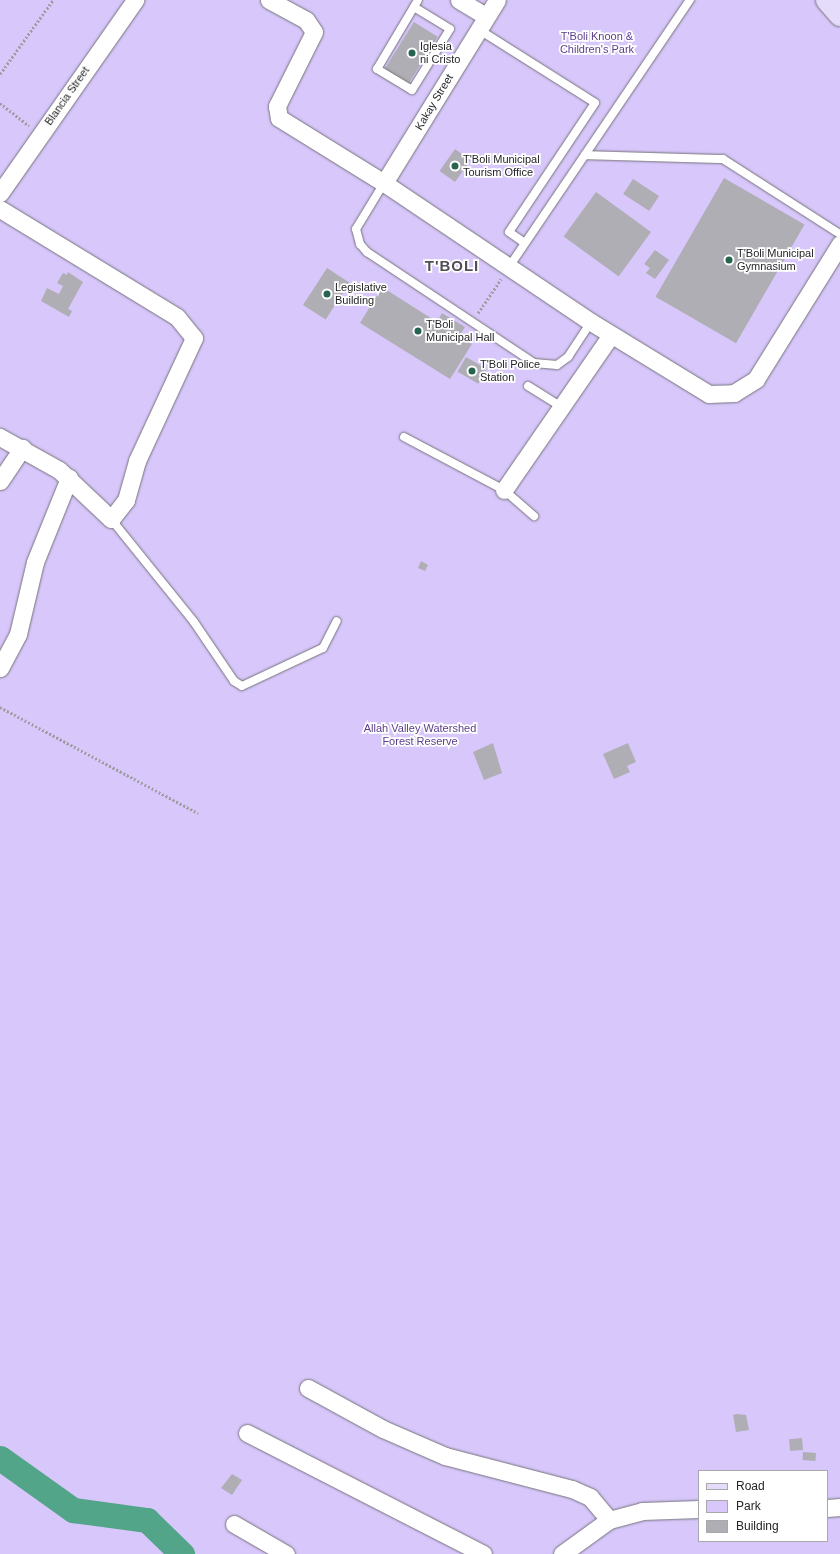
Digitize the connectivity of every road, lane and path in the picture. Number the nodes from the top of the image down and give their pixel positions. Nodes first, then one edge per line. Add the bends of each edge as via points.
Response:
1 (53, 0) edge
2 (135, 0) edge
3 (269, 0) edge
4 (459, 0) edge
5 (496, 0) edge
6 (690, 0) edge
7 (416, 3) edge
8 (482, 23) junction
9 (0, 74) edge
10 (0, 103) edge
11 (40, 135) junction
12 (585, 155) junction
13 (384, 183) junction
14 (0, 193) edge
15 (0, 209) edge
16 (840, 234) edge
17 (525, 244) junction
18 (840, 244) edge
19 (509, 267) junction
20 (472, 322) junction
21 (591, 322) junction
22 (611, 335) junction
23 (528, 386) dead end
24 (561, 407) junction
25 (0, 437) edge
26 (404, 437) dead end
27 (22, 448) junction
28 (69, 478) junction
29 (0, 481) edge
30 (504, 490) junction
31 (534, 516) dead end
32 (111, 519) junction
33 (337, 621) dead end
34 (0, 668) edge
35 (0, 707) edge
36 (198, 814) dead end
37 (308, 1388) dead end
38 (247, 1433) dead end
39 (840, 1507) edge
40 (828, 1508) edge
41 (698, 1509) edge
42 (609, 1520) junction
43 (234, 1524) dead end
44 (286, 1554) edge
45 (483, 1554) edge
46 (562, 1554) edge

1 - 9 path
2 - 11 street, Blancia Street
3 - 13 street via 306,20 314,32 277,106 279,118
4 - 8 street
5 - 8 street, Kakay Street
6 - 12 lane
7 - 7 lane via 377,68 412,90 450,29
8 - 13 street, Kakay Street
8 - 17 lane via 595,102 509,232
10 - 11 path
11 - 14 street, Blancia Street
12 - 16 lane via 723,159
12 - 17 lane
13 - 19 street
13 - 20 lane via 356,229 360,244
15 - 32 street via 177,317 194,338 137,460 126,500
17 - 19 lane
18 - 22 street via 765,368 747,387 734,393 708,394
19 - 20 path
19 - 21 street
20 - 21 lane via 534,363 547,366 557,365 568,357
21 - 22 street
22 - 24 street
23 - 24 lane
24 - 30 street
25 - 27 street
26 - 30 lane
27 - 28 street
27 - 29 street
28 - 32 street
28 - 34 street via 35,562 18,634
30 - 31 lane
32 - 33 lane via 194,622 234,681 242,686 323,648
35 - 36 path
37 - 42 street via 383,1429 445,1456 572,1489 590,1497
38 - 45 street
39 - 40 street
41 - 42 street via 642,1511
42 - 46 street
43 - 44 street

